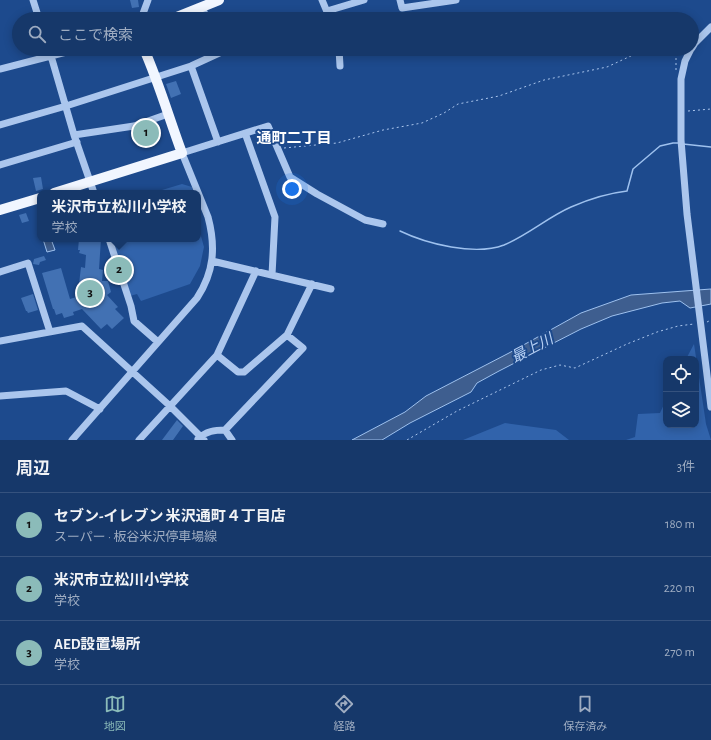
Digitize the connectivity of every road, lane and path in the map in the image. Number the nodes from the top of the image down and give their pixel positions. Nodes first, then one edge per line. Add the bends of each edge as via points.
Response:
1 (33, 0) edge
2 (148, 0) edge
3 (219, 0) edge
4 (322, 0) edge
5 (364, 0) edge
6 (400, 0) edge
7 (456, 0) edge
8 (205, 4) edge
9 (327, 11) joint
10 (37, 12) edge
11 (144, 12) edge
12 (187, 12) edge
13 (711, 27) edge
14 (699, 39) edge
15 (51, 56) joint
16 (147, 56) edge
17 (209, 56) edge
18 (339, 56) edge
19 (631, 56) edge
20 (676, 56) edge
21 (688, 56) edge
22 (191, 66) junction
23 (340, 66) dead end
24 (0, 69) edge
25 (156, 77) junction
26 (681, 79) junction
27 (66, 106) junction
28 (711, 109) edge
29 (680, 112) junction
30 (168, 114) junction
31 (0, 125) edge
32 (245, 133) junction
33 (75, 138) junction
34 (218, 142) junction
35 (278, 148) junction
36 (182, 153) junction
37 (0, 165) edge
38 (91, 182) junction
39 (64, 190) edge
40 (93, 190) edge
41 (197, 190) edge
42 (37, 199) edge
43 (201, 200) edge
44 (0, 210) edge
45 (383, 224) dead end
46 (110, 242) edge
47 (212, 261) junction
48 (256, 271) junction
49 (0, 272) edge
50 (272, 275) junction
51 (312, 284) junction
52 (331, 289) dead end
53 (700, 320) junction
54 (711, 320) edge
55 (50, 332) junction
56 (287, 335) junction
57 (0, 341) edge
58 (158, 342) junction
59 (217, 355) junction
60 (132, 372) junction
61 (0, 396) edge
62 (170, 406) junction
63 (711, 407) edge
64 (100, 409) junction
65 (225, 430) junction
66 (201, 439) edge
67 (72, 440) edge
68 (139, 440) edge
69 (232, 440) edge
70 (407, 440) edge

1 - 10 street
2 - 11 street
3 - 8 main road
4 - 9 street
5 - 9 street
6 - 7 street via 402,8
8 - 12 main road
13 - 14 street
15 - 24 street
15 - 27 street
16 - 25 main road
17 - 22 street
18 - 23 street
19 - 35 path via 607,67 544,80 499,96 458,104 444,114 422,123 383,130 337,143
20 - 26 path via 675,70
21 - 26 street
22 - 25 street
22 - 34 street
25 - 27 street
25 - 30 main road
26 - 29 street
27 - 31 street
27 - 33 street
28 - 29 path
29 - 53 street via 684,185
30 - 33 street via 134,126
30 - 36 main road
32 - 34 street
32 - 35 street via 268,126
32 - 50 street via 275,217
33 - 37 street
33 - 38 street
34 - 36 street
35 - 45 street via 290,177 365,220
36 - 38 main road
36 - 41 street
38 - 39 main road
38 - 40 street
42 - 44 main road
43 - 47 street via 208,217 213,244
46 - 58 street via 134,321
47 - 48 street
47 - 58 street via 201,292
48 - 50 street
48 - 59 street
49 - 55 street via 28,263
50 - 51 street
51 - 52 street
51 - 56 street
53 - 54 path
53 - 63 street
53 - 70 path via 657,332 574,368 560,365 541,370 457,411
55 - 57 street
55 - 60 street via 82,326
56 - 59 street via 244,372 238,372
56 - 65 street via 303,348
58 - 60 street
59 - 62 street
60 - 62 street
60 - 64 street
61 - 64 street via 66,391
62 - 66 street
62 - 68 street
64 - 67 street
65 - 66 street via 206,433
65 - 69 street

